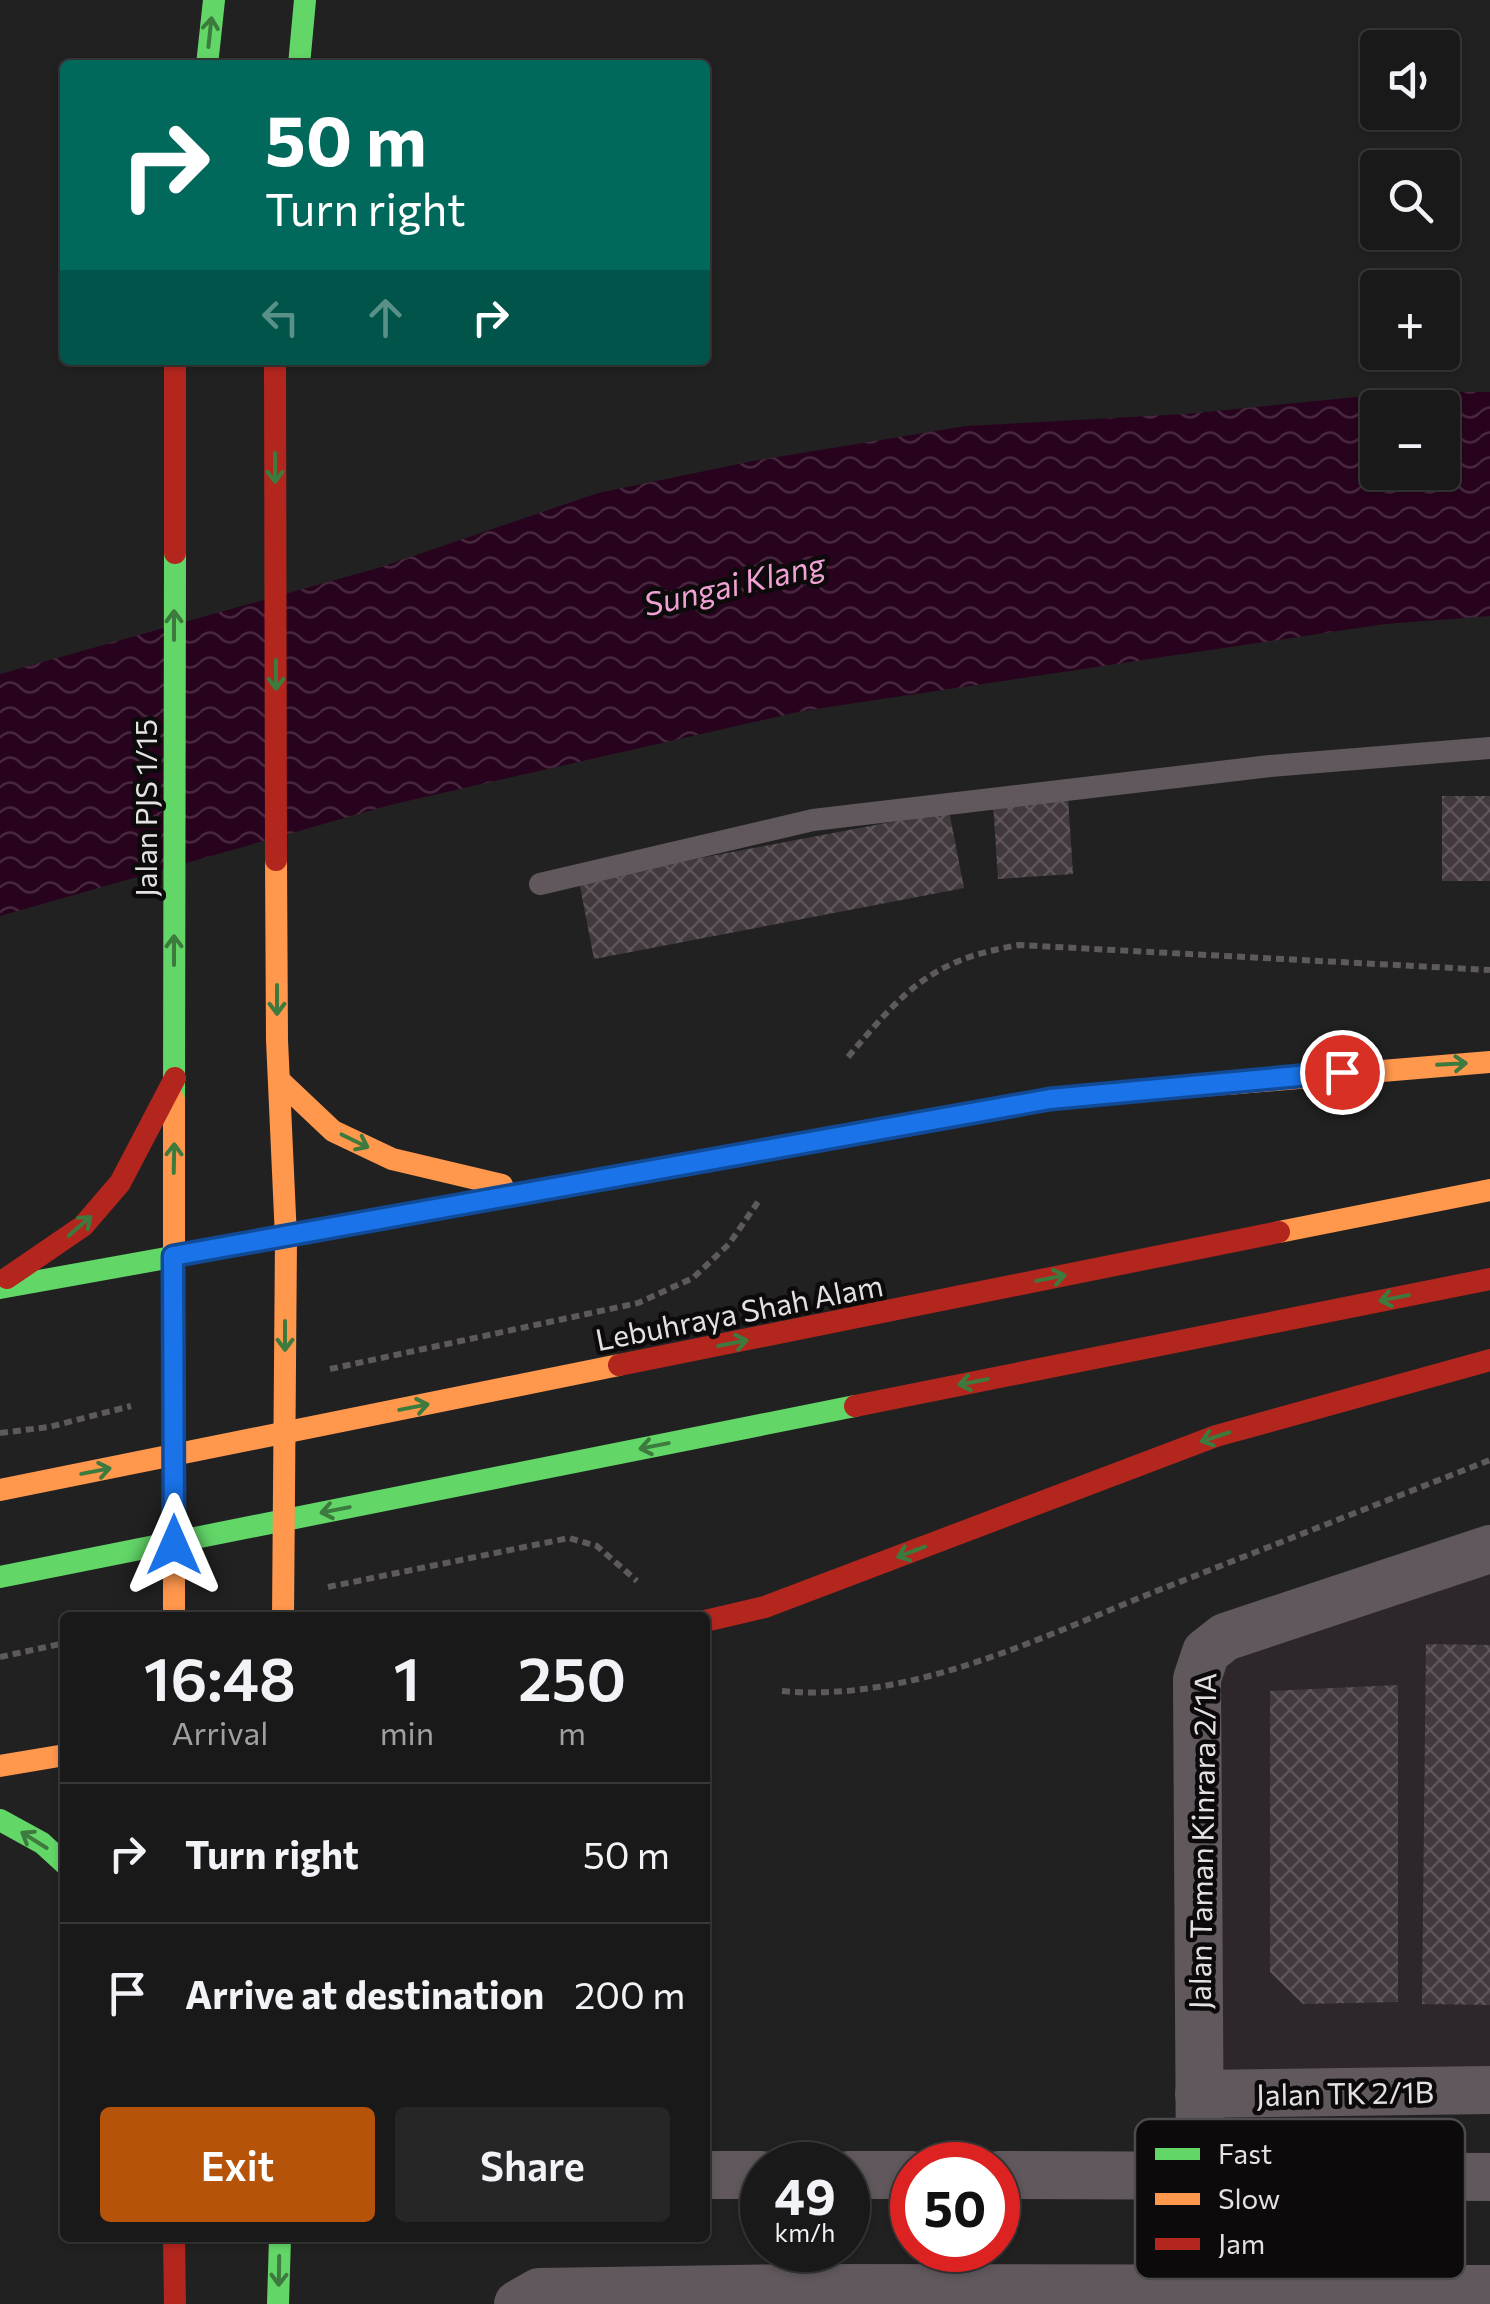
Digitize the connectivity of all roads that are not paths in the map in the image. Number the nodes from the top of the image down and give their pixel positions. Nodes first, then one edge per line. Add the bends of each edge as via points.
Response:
1 (214, 0) edge
2 (305, 0) edge
3 (208, 60) edge
4 (300, 60) edge
5 (275, 365) edge
6 (174, 368) edge
7 (1490, 748) edge
8 (540, 884) dead end
9 (1490, 1062) edge
10 (175, 1078) junction
11 (279, 1080) junction
12 (526, 1189) junction
13 (1490, 1190) edge
14 (286, 1238) junction
15 (173, 1256) junction
16 (1490, 1279) edge
17 (0, 1285) edge
18 (1490, 1360) edge
19 (0, 1490) edge
20 (1490, 1549) edge
21 (0, 1577) edge
22 (174, 1612) edge
23 (283, 1612) edge
24 (710, 1620) edge
25 (60, 1755) edge
26 (0, 1766) edge
27 (0, 1820) edge
28 (60, 1859) edge
29 (1490, 2090) edge
30 (1199, 2094) junction
31 (1199, 2119) edge
32 (1135, 2174) edge
33 (710, 2175) edge
34 (740, 2175) edge
35 (1020, 2175) edge
36 (1465, 2177) edge
37 (1490, 2177) edge
38 (174, 2242) edge
39 (280, 2242) edge
40 (1490, 2289) edge
41 (796, 2296) edge
42 (1103, 2296) edge
43 (1406, 2296) edge
44 (174, 2304) edge
45 (278, 2304) edge
46 (518, 2304) edge

3 -> 1 main road
2 - 4 main road
5 -> 11 main road
10 -> 6 main road, Jalan PJS 1/15
7 - 8 lane via 1270,766 813,820
12 -> 9 main road via 1050,1099
15 -> 10 main road, Jalan PJS 1/15
17 -> 10 main road via 83,1226 120,1183
11 -> 12 main road via 333,1130 392,1159
11 - 14 main road
12 - 14 main road
19 -> 13 main road, Lebuhraya Shah Alam
14 - 15 main road
14 -> 23 main road
15 - 17 main road
15 - 22 main road, Jalan PJS 1/15
16 -> 21 main road
18 -> 24 main road via 1216,1436 765,1607
20 - 30 street, Jalan Taman Kinrara 2/1A via 1225,1637 1206,1652 1197,1679
25 - 26 main road
28 -> 27 main road
29 - 30 street, Jalan TK 2/1B
30 - 31 street, Jalan Taman Kinrara 2/1A
32 - 35 street
33 - 34 street
36 - 37 street
38 - 44 main road
39 -> 45 main road
40 - 43 street
41 - 42 street
41 - 46 street via 539,2292
42 - 43 street

